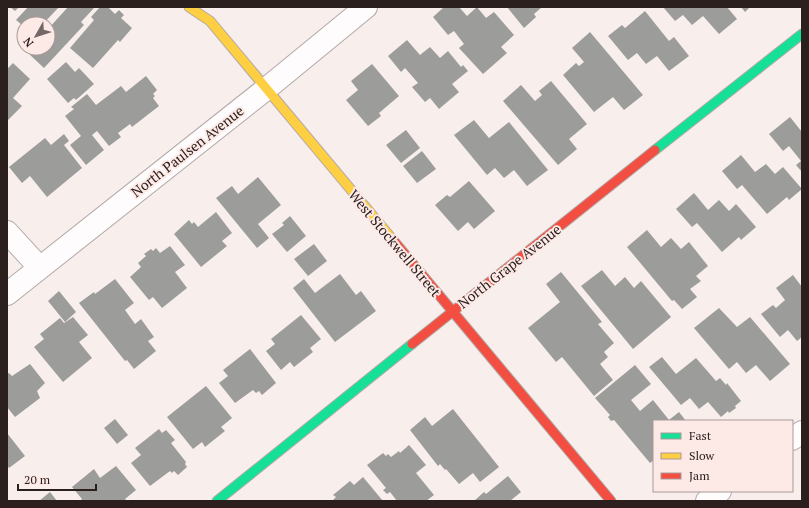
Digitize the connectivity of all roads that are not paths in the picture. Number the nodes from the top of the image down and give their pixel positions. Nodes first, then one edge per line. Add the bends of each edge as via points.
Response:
1 (189, 7) edge
2 (366, 7) edge
3 (802, 34) edge
4 (266, 89) junction
5 (7, 232) edge
6 (40, 268) junction
7 (7, 294) edge
8 (452, 311) junction
9 (802, 432) edge
10 (793, 438) edge
11 (719, 492) edge
12 (217, 501) edge
13 (610, 501) edge
14 (707, 501) edge

1 - 4 street, West Stockwell Street via 210,21
2 - 4 street, North Paulsen Avenue
3 - 8 street, North Grape Avenue
4 - 6 street, North Paulsen Avenue
4 - 8 street, West Stockwell Street
5 - 6 street
6 - 7 street, North Paulsen Avenue
8 - 12 street, North Grape Avenue
8 - 13 street, West Stockwell Street
9 - 10 street
11 - 14 street

